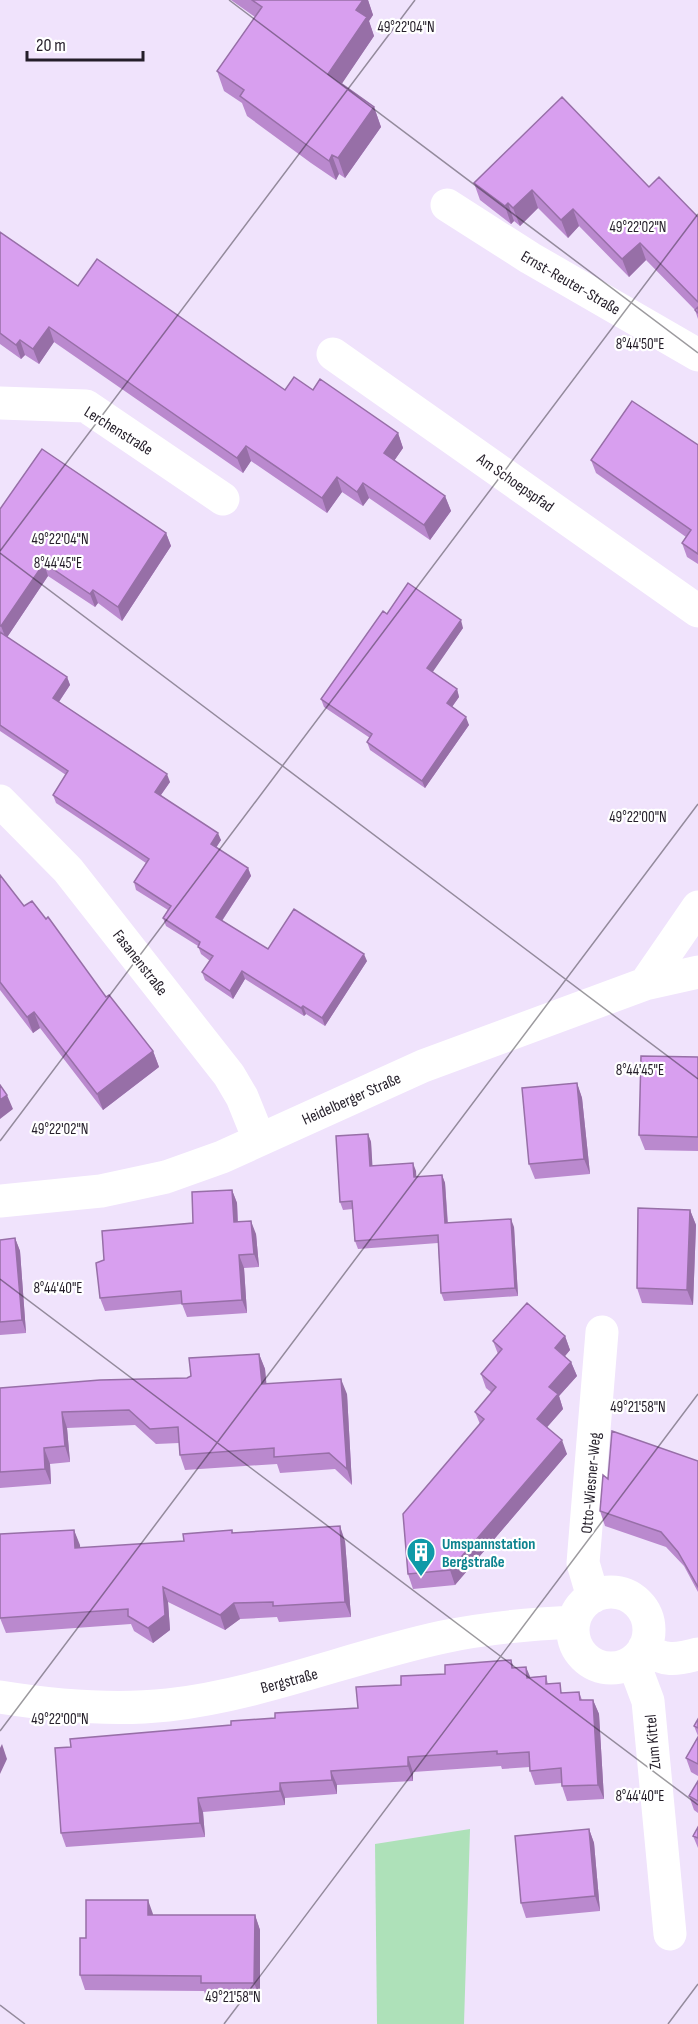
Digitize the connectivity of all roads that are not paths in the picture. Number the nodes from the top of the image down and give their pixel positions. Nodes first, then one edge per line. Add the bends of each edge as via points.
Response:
1 (447, 205) dead end
2 (333, 354) dead end
3 (698, 355) edge
4 (0, 403) edge
5 (223, 500) dead end
6 (698, 611) edge
7 (0, 801) edge
8 (698, 907) edge
9 (698, 972) edge
10 (645, 984) junction
11 (259, 1139) junction
12 (0, 1201) edge
13 (602, 1332) dead end
14 (584, 1610) junction
15 (698, 1654) edge
16 (639, 1655) junction
17 (0, 1697) edge
18 (670, 1934) dead end

1 - 3 street, Ernst-Reuter-Straße
2 - 6 street, Am Schoepspfad
4 - 5 street, Lerchenstraße via 86,406
7 - 11 street, Fasanenstraße via 68,870 229,1075
8 - 10 street
9 - 10 street, Heidelberger Straße
10 - 11 street, Heidelberger Straße via 423,1066
11 - 12 street, Heidelberger Straße via 194,1168 119,1189
13 - 14 street, Otto-Wiesner-Weg via 583,1563
14 - 16 street via 576,1645 585,1658 608,1668 619,1667
14 - 16 street via 601,1593 628,1596 639,1605 648,1620 649,1634
14 - 17 street, Bergstraße via 528,1625 443,1637 257,1689 166,1705 89,1708
15 - 16 street via 669,1660
16 - 18 street, Zum Kittel via 648,1701

